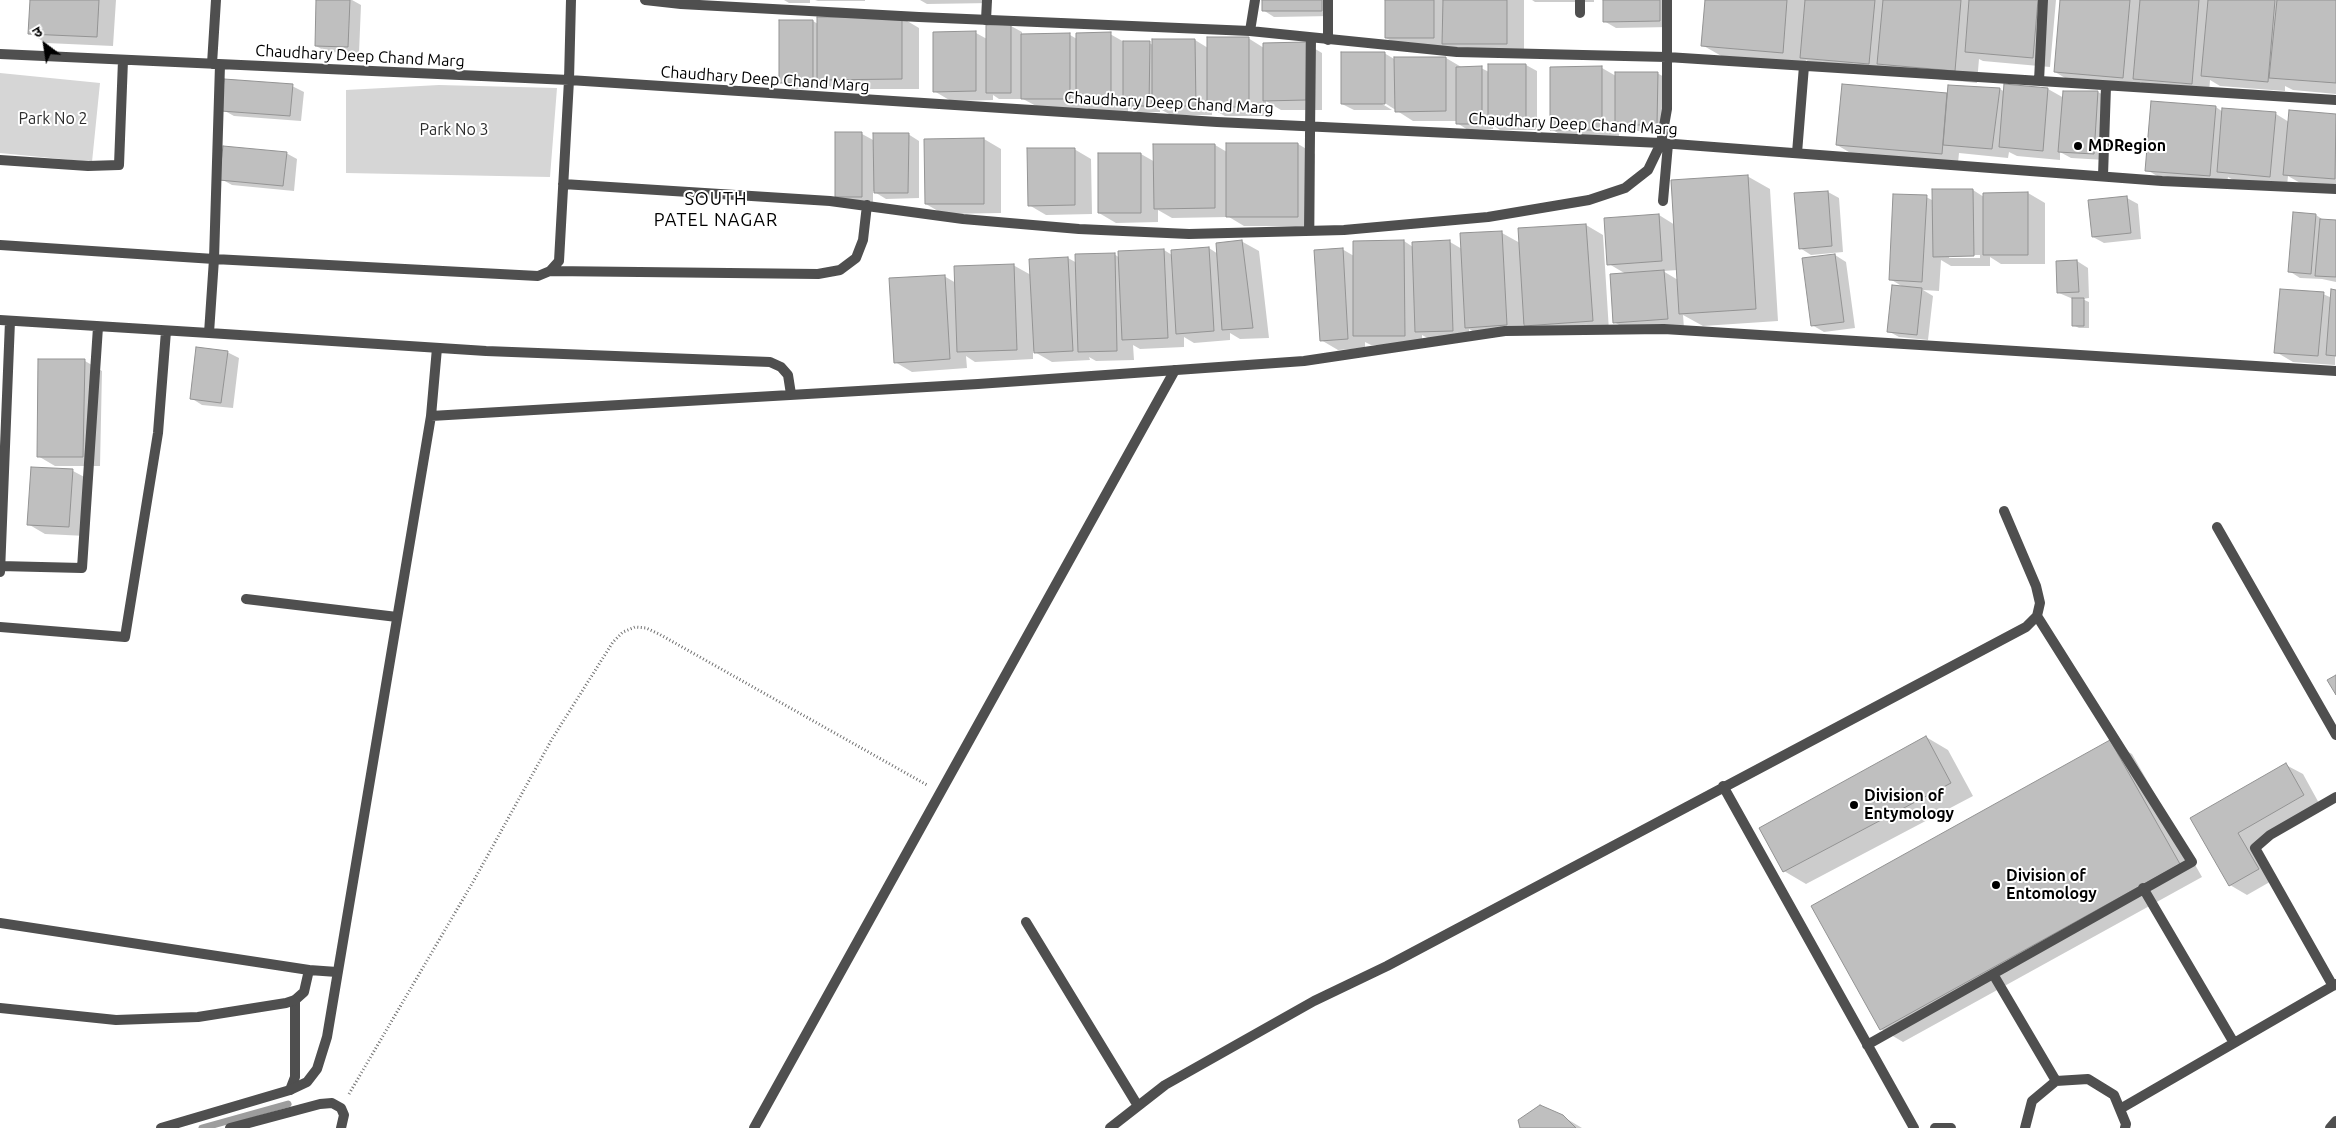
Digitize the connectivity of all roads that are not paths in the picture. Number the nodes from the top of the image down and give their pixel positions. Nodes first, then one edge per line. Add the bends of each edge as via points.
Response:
1 (216, 0) edge
2 (572, 0) edge
3 (645, 0) edge
4 (987, 0) edge
5 (1255, 0) edge
6 (1328, 0) edge
7 (1580, 0) edge
8 (1667, 0) edge
9 (2043, 0) edge
10 (663, 1) edge
11 (1580, 13) dead end
12 (986, 20) junction
13 (1250, 31) junction
14 (1311, 38) junction
15 (1328, 40) junction
16 (0, 54) edge
17 (1667, 57) junction
18 (123, 60) junction
19 (216, 65) junction
20 (1804, 66) junction
21 (569, 80) junction
22 (2039, 81) junction
23 (2106, 86) junction
24 (2336, 100) edge
25 (1310, 126) junction
26 (1664, 144) junction
27 (1797, 153) junction
28 (0, 160) edge
29 (2103, 176) junction
30 (563, 184) junction
31 (2336, 189) edge
32 (1663, 200) dead end
33 (867, 205) junction
34 (1309, 231) junction
35 (0, 245) edge
36 (214, 259) junction
37 (550, 271) junction
38 (5, 321) edge
39 (98, 327) junction
40 (166, 331) junction
41 (209, 333) junction
42 (437, 348) junction
43 (1175, 370) junction
44 (2336, 371) edge
45 (791, 394) junction
46 (431, 416) junction
47 (2004, 511) dead end
48 (2217, 527) dead end
49 (0, 568) edge
50 (246, 599) dead end
51 (2037, 616) junction
52 (397, 617) junction
53 (0, 627) edge
54 (2336, 735) edge
55 (1723, 786) junction
56 (2336, 797) edge
57 (2143, 888) junction
58 (1026, 922) dead end
59 (0, 923) edge
60 (309, 970) junction
61 (337, 972) junction
62 (1994, 974) junction
63 (2334, 985) edge
64 (295, 1000) junction
65 (0, 1008) edge
66 (2234, 1043) junction
67 (1868, 1045) junction
68 (2056, 1081) junction
69 (290, 1090) junction
70 (1138, 1106) junction
71 (2120, 1109) junction
72 (2336, 1121) edge
73 (161, 1128) edge
74 (230, 1128) edge
75 (341, 1128) edge
76 (754, 1128) edge
77 (1110, 1128) edge
78 (1914, 1128) edge
79 (1935, 1128) edge
80 (1951, 1128) edge
81 (2024, 1128) edge
82 (2125, 1128) edge
83 (2330, 1128) edge

1 - 19 street
2 - 21 street
3 - 10 street
4 - 12 street
5 - 13 street
6 - 15 street
7 - 11 street
8 - 17 street
9 - 22 street
10 - 12 street
12 - 13 street
13 - 14 street
14 - 15 street
14 - 25 street
15 - 17 street via 1457,52
16 - 18 street, Chaudhary Deep Chand Marg
17 - 20 street
17 - 26 street
18 - 19 street, Chaudhary Deep Chand Marg
18 - 28 street via 119,165
19 - 21 street, Chaudhary Deep Chand Marg
19 - 36 street
20 - 22 street
20 - 27 street
21 - 25 street, Chaudhary Deep Chand Marg
21 - 30 street
22 - 23 street
23 - 24 street
23 - 29 street
25 - 26 street, Chaudhary Deep Chand Marg
25 - 34 street
26 - 27 street, Chaudhary Deep Chand Marg
26 - 32 street
26 - 34 street via 1648,170 1625,188 1589,200 1488,216
27 - 29 street, Chaudhary Deep Chand Marg
29 - 31 street, Chaudhary Deep Chand Marg
30 - 33 street
30 - 37 street via 559,261
33 - 34 street via 963,219 1079,229 1189,234
33 - 37 street via 863,240 856,258 840,270 825,273
35 - 36 street
36 - 37 street via 538,276
36 - 41 street
38 - 39 street
38 - 49 street
39 - 40 street
39 - 49 street via 82,568
40 - 41 street
40 - 53 street via 158,433 125,637
41 - 42 street
42 - 45 street via 770,362 788,375
42 - 46 street
43 - 44 street via 1304,362 1506,331 1664,329
43 - 45 street
43 - 76 street
45 - 46 street
46 - 52 street
47 - 51 street via 2036,586 2040,603
48 - 54 street
50 - 52 street
51 - 55 street via 2026,627
51 - 57 street via 2192,862
52 - 61 street
55 - 67 street
55 - 70 street via 1387,966 1314,1001 1165,1085
56 - 63 street via 2270,835 2255,848
57 - 62 street
57 - 66 street
58 - 70 street
59 - 60 street
60 - 61 street
60 - 64 street via 304,992
61 - 69 street via 327,1037 316,1069 307,1082
62 - 67 street
62 - 68 street
63 - 66 street
64 - 65 street via 198,1018 116,1020
64 - 69 street via 295,1077
66 - 71 street
67 - 78 street
68 - 71 street via 2088,1079 2114,1095
68 - 81 street via 2032,1101
69 - 73 street
70 - 77 street
71 - 82 street
72 - 83 street
74 - 75 street via 332,1103 341,1108 344,1115
79 - 80 street

